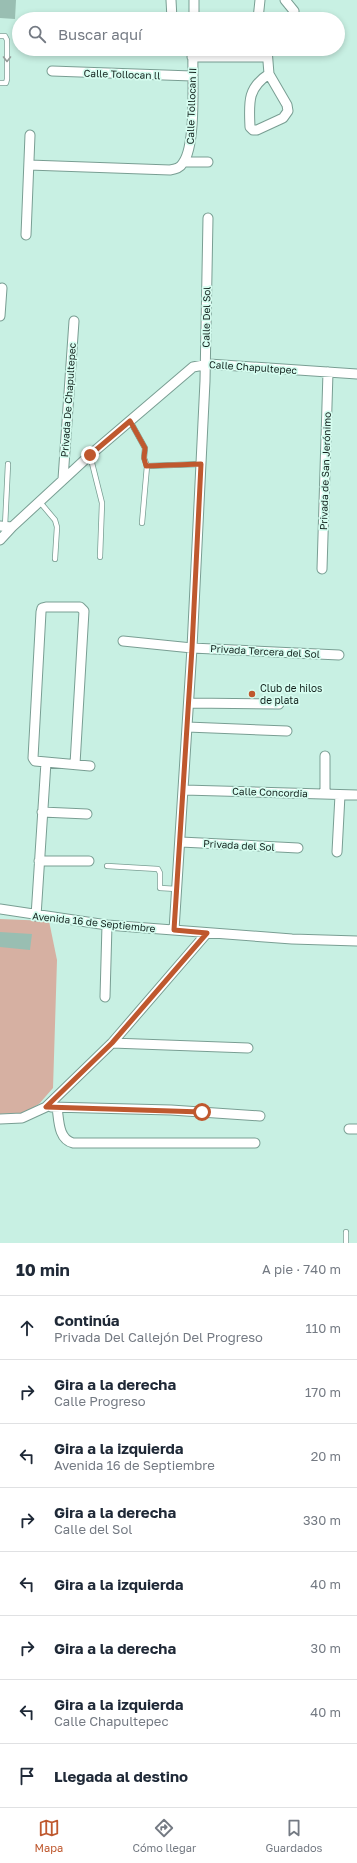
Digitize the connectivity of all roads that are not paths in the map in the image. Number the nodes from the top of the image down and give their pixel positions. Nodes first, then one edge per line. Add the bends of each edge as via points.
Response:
1 (171, 0) edge
2 (194, 0) edge
3 (260, 0) edge
4 (285, 0) edge
5 (172, 12) edge
6 (194, 12) edge
7 (259, 12) edge
8 (294, 12) edge
9 (0, 36) edge
10 (193, 56) edge
11 (267, 56) edge
12 (52, 71) dead end
13 (269, 74) junction
14 (192, 76) junction
15 (0, 83) edge
16 (30, 135) dead end
17 (184, 162) junction
18 (208, 162) dead end
19 (29, 165) junction
20 (208, 218) dead end
21 (26, 234) dead end
22 (2, 288) dead end
23 (0, 316) edge
24 (74, 321) dead end
25 (205, 364) junction
26 (328, 372) junction
27 (357, 374) edge
28 (130, 421) junction
29 (90, 455) junction
30 (8, 464) dead end
31 (201, 464) junction
32 (146, 466) junction
33 (63, 479) junction
34 (39, 501) junction
35 (142, 523) dead end
36 (6, 526) edge
37 (0, 540) edge
38 (100, 557) dead end
39 (55, 559) dead end
40 (322, 569) dead end
41 (123, 641) dead end
42 (192, 648) junction
43 (339, 655) dead end
44 (188, 703) junction
45 (279, 704) dead end
46 (187, 727) junction
47 (287, 731) dead end
48 (325, 756) dead end
49 (46, 762) junction
50 (75, 764) junction
51 (90, 766) dead end
52 (184, 790) junction
53 (325, 794) junction
54 (340, 794) junction
55 (357, 795) edge
56 (42, 812) junction
57 (88, 814) dead end
58 (181, 842) junction
59 (298, 848) dead end
60 (337, 852) dead end
61 (39, 860) junction
62 (89, 861) dead end
63 (107, 866) dead end
64 (177, 889) junction
65 (0, 909) edge
66 (36, 916) junction
67 (107, 925) junction
68 (174, 930) junction
69 (207, 933) junction
70 (357, 941) edge
71 (105, 997) dead end
72 (112, 1043) junction
73 (248, 1048) dead end
74 (46, 1107) junction
75 (57, 1107) junction
76 (260, 1116) dead end
77 (0, 1119) edge
78 (254, 1143) dead end
79 (346, 1232) dead end
80 (346, 1243) edge

1 - 5 street
2 - 6 street
3 - 7 street
4 - 8 street
9 -> 15 lane via 5,36 7,40 7,79 6,82
10 - 14 street, Calle Tollocan II
11 - 13 street
12 - 14 street, Calle Tollocan ll
13 - 13 street via 256,84 250,96 250,127 253,130 277,121 287,114 287,105
14 - 17 street, Calle Tollocan II via 191,139
16 - 19 street
17 - 18 street
17 - 19 street via 170,170
19 - 21 street
20 - 25 street, Calle Del Sol
22 - 23 street
24 - 33 street, Privada De Chapultepec
25 - 26 street, Calle Chapultepec
25 - 28 street, Calle Chapultepec via 184,373
25 - 31 street, Calle Del Sol
26 - 27 street, Calle Chapultepec
26 - 40 street, Privada de San Jerónimo
28 - 29 street, Calle Chapultepec
28 - 32 lane via 145,448
29 - 33 street, Calle Chapultepec
29 - 38 lane via 102,503
30 - 36 lane
31 - 32 lane
31 - 42 street
32 - 35 lane
33 - 34 street, Calle Chapultepec
34 - 36 street, Calle Chapultepec
34 - 39 lane via 55,520 57,527
36 - 37 street, Calle Chapultepec
41 - 42 street, Privada Tercera del Sol
42 - 43 street, Privada Tercera del Sol
42 - 44 street
44 - 45 street
44 - 46 street
46 - 47 street
46 - 52 street
48 - 53 street
49 - 50 street
49 - 50 street via 35,761 32,756 41,612 46,606 80,607 84,611
49 - 56 street
50 - 51 street
52 - 53 street, Calle Concordia
52 - 58 street
53 - 54 street, Calle Concordia
54 - 55 street, Calle Concordia
54 - 60 street
56 - 57 street
56 - 61 street
58 - 59 street, Privada del Sol
58 - 64 street
61 - 62 street
61 - 66 street
63 - 64 lane via 158,869 160,888
64 - 68 street
65 - 66 street, Avenida 16 de Septiembre
66 - 67 street, Avenida 16 de Septiembre
67 - 68 street, Avenida 16 de Septiembre
67 - 71 street
68 - 69 street, Avenida 16 de Septiembre
69 - 70 street, Avenida 16 de Septiembre
69 - 72 street
72 - 73 street
72 - 74 street
74 - 75 street
74 - 77 street via 22,1118
75 - 76 street via 171,1110
75 - 78 street via 62,1134 66,1140 73,1143
79 - 80 lane

